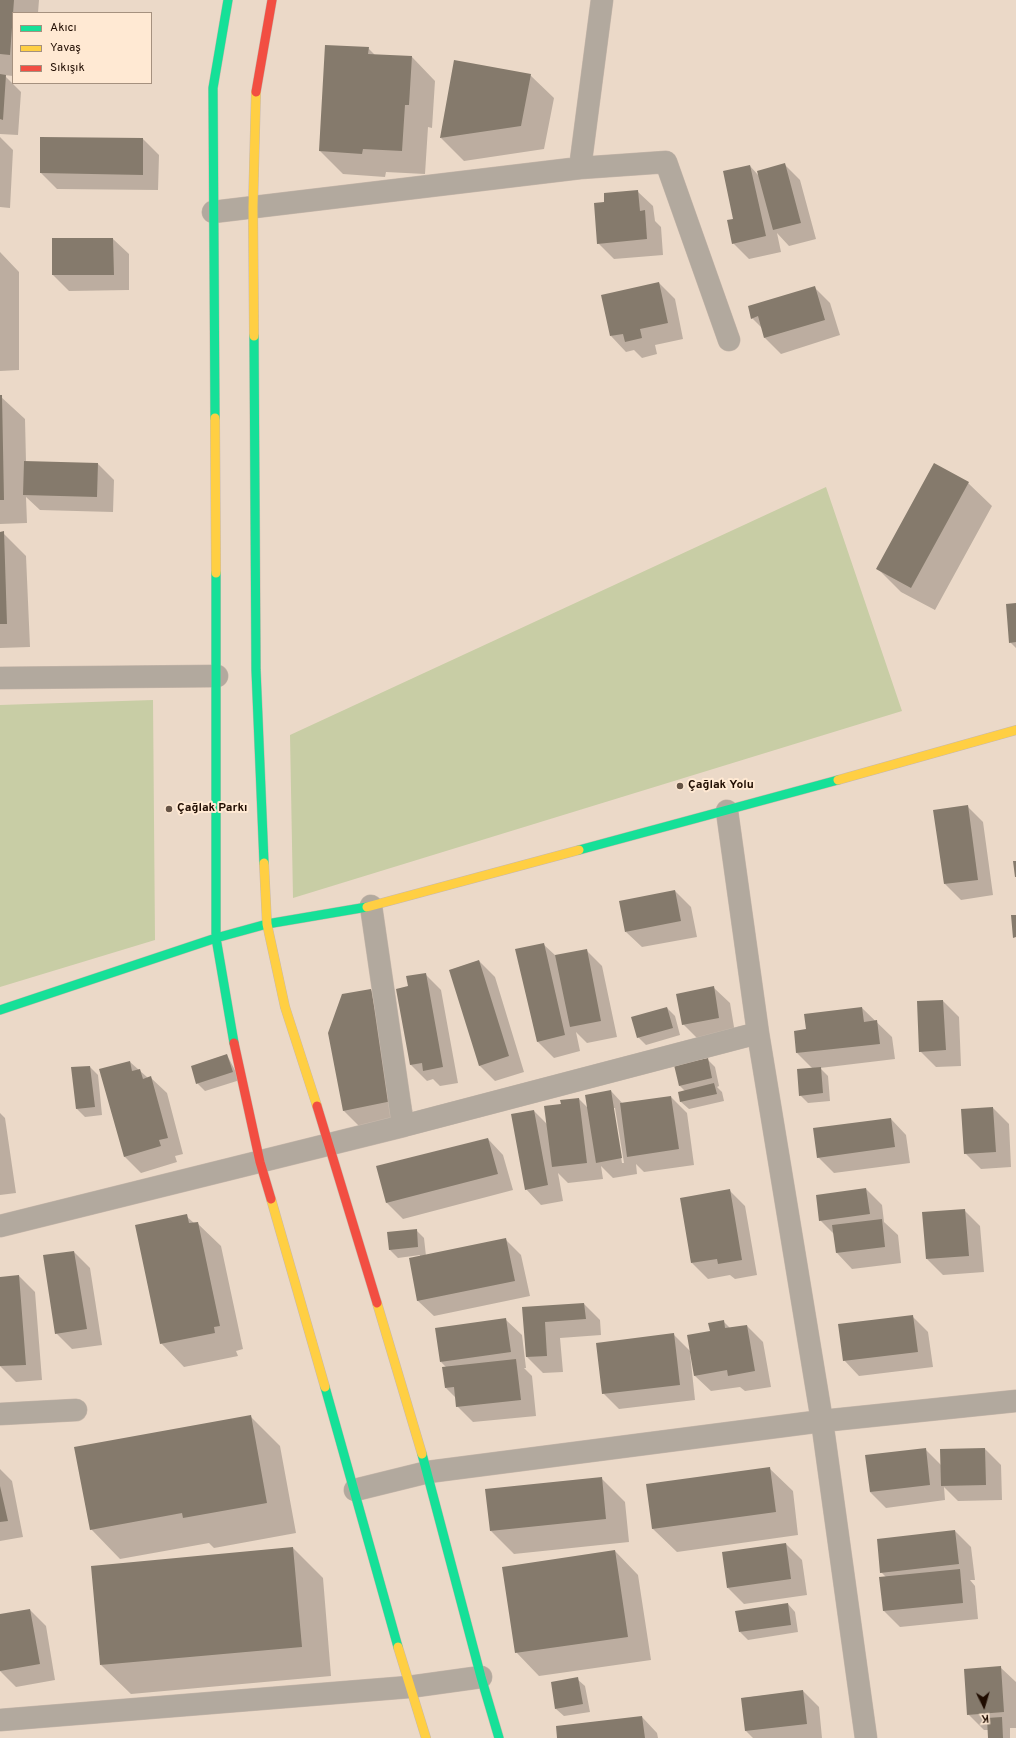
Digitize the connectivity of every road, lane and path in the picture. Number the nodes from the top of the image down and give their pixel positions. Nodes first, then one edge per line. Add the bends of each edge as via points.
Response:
1 (228, 0) edge
2 (272, 0) edge
3 (602, 0) edge
4 (580, 168) junction
5 (253, 207) junction
6 (213, 212) junction
7 (729, 340) dead end
8 (217, 676) junction
9 (0, 678) edge
10 (1016, 730) edge
11 (727, 811) junction
12 (371, 906) junction
13 (267, 924) junction
14 (216, 938) junction
15 (0, 1010) edge
16 (758, 1032) junction
17 (402, 1126) junction
18 (329, 1144) junction
19 (260, 1162) junction
20 (0, 1226) edge
21 (1016, 1401) edge
22 (76, 1410) dead end
23 (0, 1414) edge
24 (822, 1421) junction
25 (428, 1472) junction
26 (355, 1490) junction
27 (480, 1677) junction
28 (409, 1687) junction
29 (0, 1720) edge
30 (426, 1738) edge
31 (499, 1738) edge
32 (866, 1738) edge

1 - 6 street via 213,88
2 - 5 street via 256,89
3 - 4 street
4 - 5 street
4 - 7 street via 666,162
5 - 6 street
5 - 13 street via 256,670
6 - 8 street
8 - 9 street
8 - 14 street
10 - 11 street
11 - 12 street
11 - 16 street
12 - 13 street
12 - 17 street
13 - 14 street
13 - 18 street via 285,1007
14 - 15 street
14 - 19 street via 229,1016
16 - 17 street
16 - 24 street
17 - 18 street
18 - 19 street
18 - 25 street
19 - 20 street
19 - 26 street
21 - 24 street
22 - 23 street
24 - 25 street
24 - 32 street
25 - 26 street
25 - 27 street
26 - 28 street
27 - 28 street
27 - 31 street
28 - 29 street
28 - 30 street

